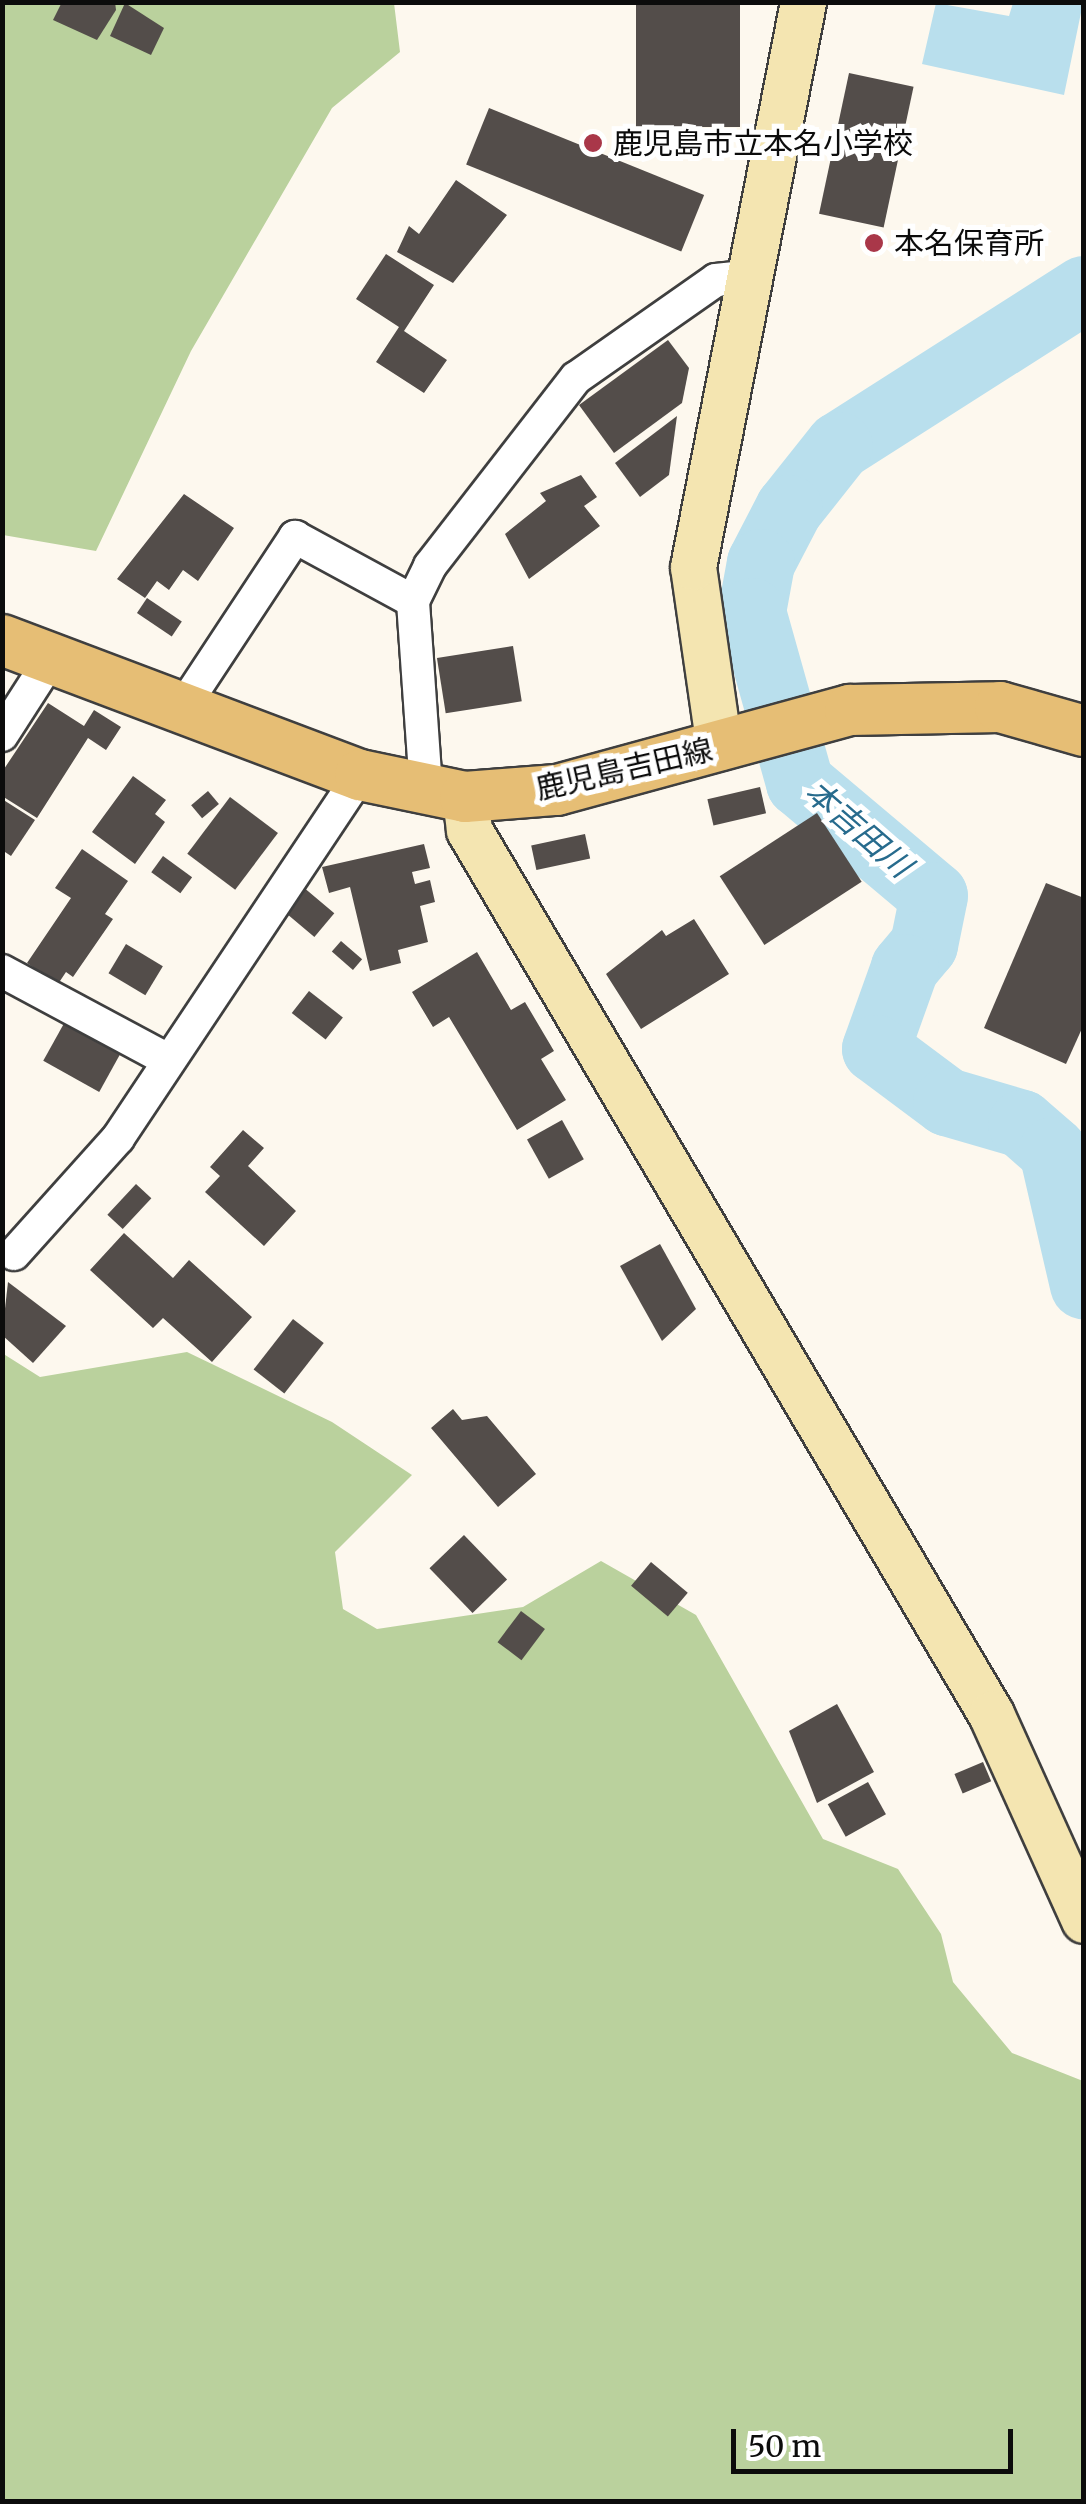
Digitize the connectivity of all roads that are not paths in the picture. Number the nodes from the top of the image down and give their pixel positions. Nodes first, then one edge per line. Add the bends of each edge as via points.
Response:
1 (803, 2) edge
2 (754, 276) junction
3 (413, 601) junction
4 (2, 640) edge
5 (52, 657) junction
6 (183, 707) junction
7 (1084, 731) edge
8 (2, 735) edge
9 (740, 740) junction
10 (360, 776) junction
11 (446, 793) junction
12 (2, 971) edge
13 (168, 1060) junction
14 (14, 1254) dead end
15 (1084, 1920) edge

1 - 2 street
2 - 3 street via 716,280 576,378
2 - 9 street via 693,567
3 - 6 street via 295,537
3 - 11 street
4 - 5 main road, 鹿児島吉田線
5 - 6 main road, 鹿児島吉田線
5 - 8 street
6 - 10 main road, 鹿児島吉田線
7 - 9 main road, 鹿児島吉田線 via 1000,707 850,710
9 - 11 main road, 鹿児島吉田線 via 556,790
10 - 11 main road, 鹿児島吉田線
10 - 13 street
11 - 15 street via 991,1714
12 - 13 street
13 - 14 street via 118,1138

